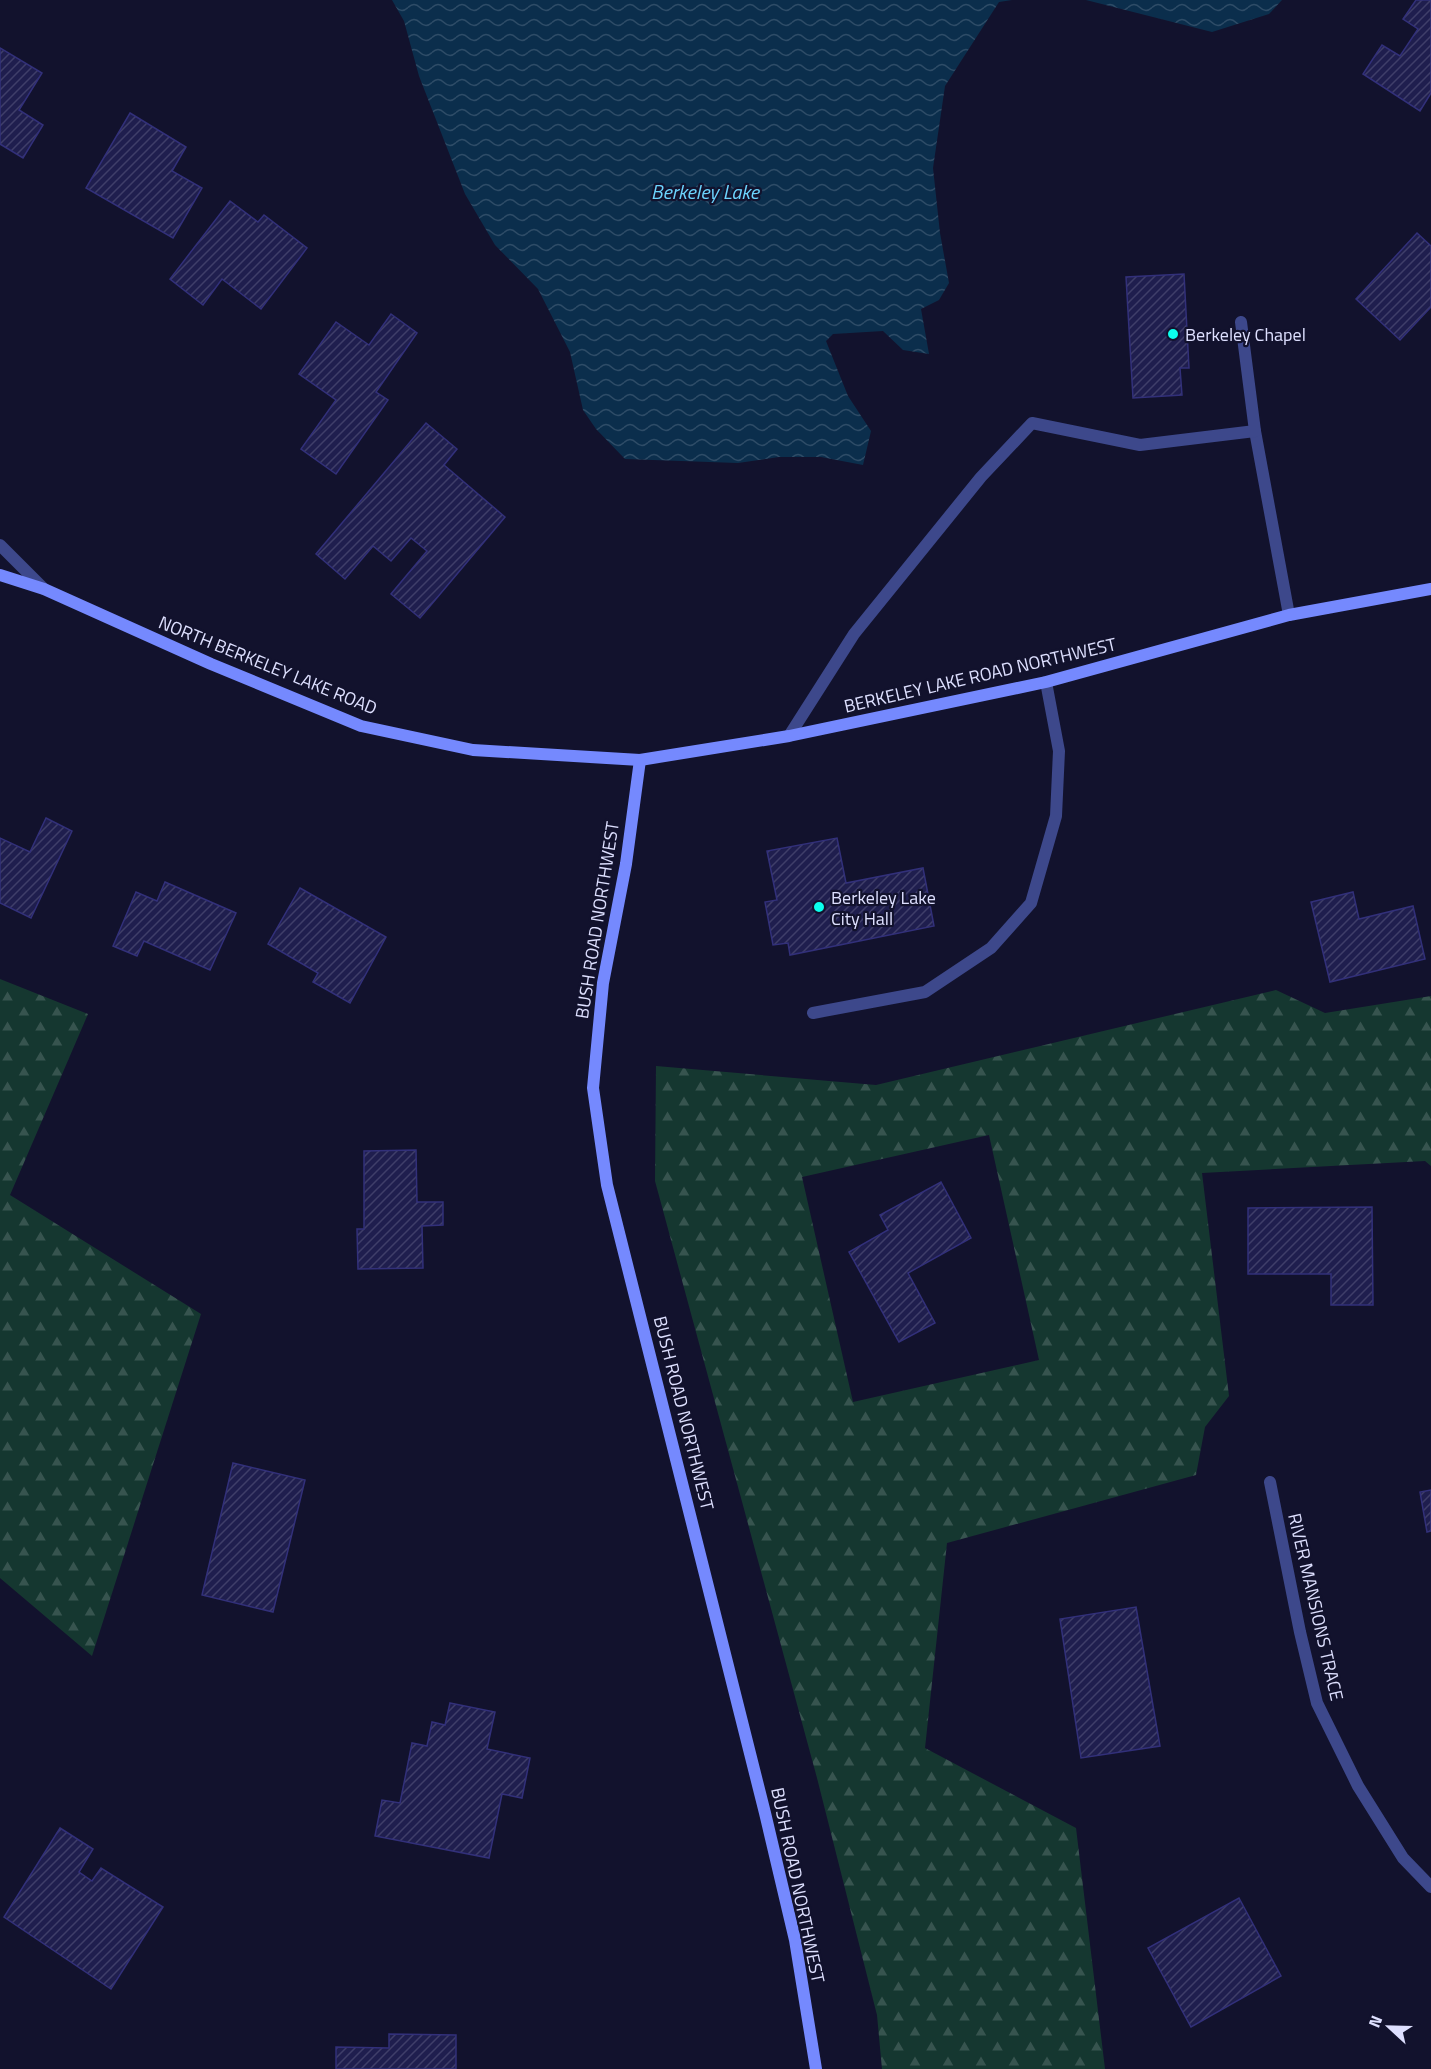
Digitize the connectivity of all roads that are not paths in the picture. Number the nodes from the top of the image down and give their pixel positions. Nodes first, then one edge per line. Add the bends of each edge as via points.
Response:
1 (1240, 322) dead end
2 (1255, 431) junction
3 (0, 545) edge
4 (0, 575) edge
5 (44, 589) junction
6 (1431, 589) edge
7 (1289, 615) junction
8 (1046, 682) junction
9 (789, 736) junction
10 (640, 760) junction
11 (813, 1012) dead end
12 (1270, 1482) dead end
13 (1431, 1887) edge
14 (816, 2069) edge

1 - 2 street
2 - 7 street
2 - 9 street via 1140,445 1032,423 974,485 854,634
3 - 5 street
4 - 5 street, NORTH BERKELEY LAKE ROAD
5 - 10 street, NORTH BERKELEY LAKE ROAD via 361,726 473,750
6 - 7 street, BERKELEY LAKE ROAD NORTHWEST
7 - 8 street, BERKELEY LAKE ROAD NORTHWEST
8 - 9 street, BERKELEY LAKE ROAD NORTHWEST
8 - 11 street via 1059,751 1056,816 1031,903 991,948 925,992
9 - 10 street, BERKELEY LAKE ROAD NORTHWEST
10 - 14 street, BUSH ROAD NORTHWEST via 626,864 603,983 593,1088 607,1185 795,1940
12 - 13 street, RIVER MANSIONS TRACE via 1317,1703 1364,1795 1403,1858

